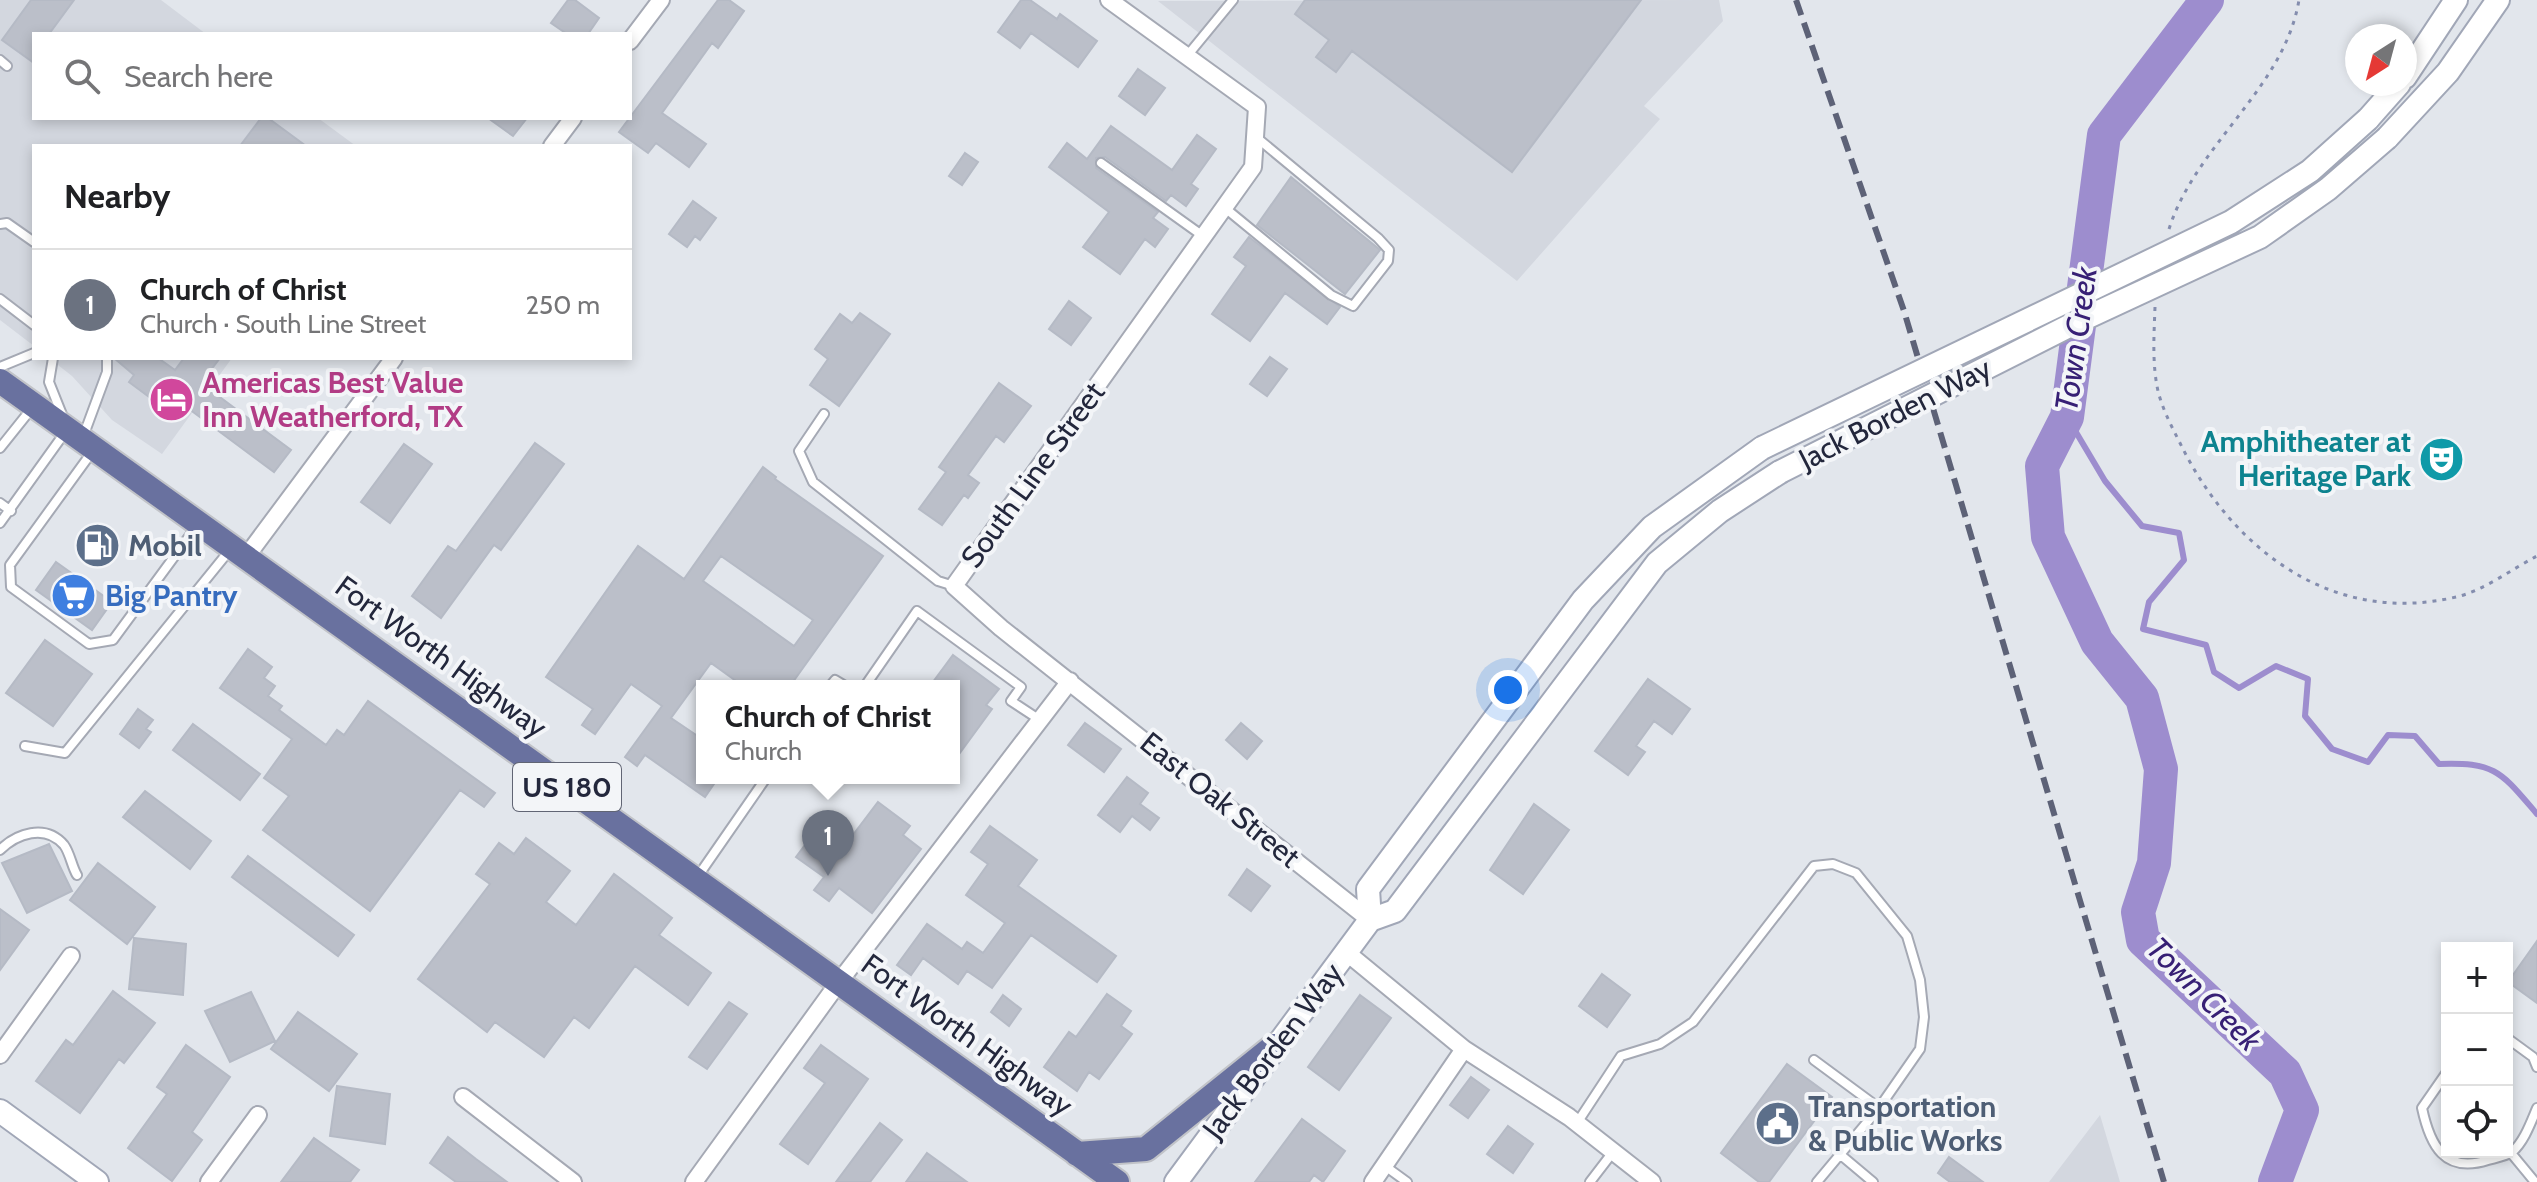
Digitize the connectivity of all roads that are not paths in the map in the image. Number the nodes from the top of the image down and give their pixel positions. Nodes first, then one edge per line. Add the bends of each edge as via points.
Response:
1 (661, 0) edge
2 (1109, 0) edge
3 (1233, 0) edge
4 (2456, 0) edge
5 (2498, 0) edge
6 (632, 38) edge
7 (1187, 56) junction
8 (2417, 59) edge
9 (2388, 96) edge
10 (572, 120) edge
11 (1255, 136) junction
12 (554, 144) edge
13 (1101, 163) dead end
14 (1225, 208) junction
15 (0, 224) edge
16 (1204, 236) junction
17 (32, 241) edge
18 (0, 299) edge
19 (32, 323) edge
20 (32, 354) edge
21 (53, 360) edge
22 (107, 360) edge
23 (392, 360) edge
24 (0, 367) edge
25 (0, 381) edge
26 (33, 406) junction
27 (824, 414) dead end
28 (79, 439) junction
29 (0, 448) edge
30 (0, 503) edge
31 (11, 511) junction
32 (0, 523) edge
33 (199, 523) junction
34 (239, 552) junction
35 (954, 586) junction
36 (869, 680) edge
37 (1070, 681) junction
38 (1040, 720) junction
39 (25, 746) dead end
40 (762, 784) edge
41 (0, 850) edge
42 (77, 875) dead end
43 (696, 880) junction
44 (1370, 920) junction
45 (1346, 952) junction
46 (71, 956) dead end
47 (839, 982) junction
48 (2513, 1042) edge
49 (1274, 1046) junction
50 (1464, 1049) junction
51 (0, 1055) edge
52 (1814, 1060) dead end
53 (2537, 1067) edge
54 (2441, 1081) edge
55 (463, 1097) dead end
56 (1879, 1108) junction
57 (2537, 1108) edge
58 (0, 1111) edge
59 (258, 1115) dead end
60 (1577, 1123) junction
61 (2513, 1150) edge
62 (1613, 1151) junction
63 (2441, 1153) edge
64 (1077, 1154) junction
65 (2513, 1155) edge
66 (1842, 1156) junction
67 (2446, 1158) edge
68 (2494, 1158) edge
69 (1384, 1166) junction
70 (97, 1182) edge
71 (209, 1182) edge
72 (573, 1182) edge
73 (694, 1182) edge
74 (1117, 1182) edge
75 (1176, 1182) edge
76 (1373, 1182) edge
77 (1407, 1182) edge
78 (1590, 1182) edge
79 (1652, 1182) edge
80 (1817, 1182) edge
81 (1873, 1182) edge
82 (2535, 1182) edge

1 - 6 street
2 - 7 street
3 - 7 lane
4 - 8 main road
5 - 44 main road, Jack Borden Way, bridge via 2448,72 2387,138 2260,237 2075,323 1780,472 1720,511 1657,563 1395,911
7 - 11 street via 1257,107
9 - 44 main road, Jack Borden Way, bridge via 2310,171 2231,222 1762,448 1652,527 1583,600 1368,889
10 - 12 street
11 - 14 street, South Line Street via 1253,167
11 - 14 lane via 1378,238 1389,250 1388,261 1353,306 1331,295
13 - 16 lane
14 - 16 street, South Line Street
15 - 17 lane via 7,223
16 - 35 street, South Line Street
18 - 19 lane
20 - 24 lane
21 - 28 lane via 53,397
22 - 28 lane via 107,372
23 - 34 street
25 - 26 main road, Fort Worth Highway / US 180
26 - 28 main road, Fort Worth Highway / US 180
26 - 29 lane
27 - 35 lane via 799,451 813,482 938,581
28 - 31 lane
28 - 33 main road, Fort Worth Highway / US 180
28 - 33 lane via 10,565 11,587 89,644 113,640
30 - 31 lane
31 - 32 lane
33 - 34 main road, Fort Worth Highway / US 180
34 - 39 lane via 65,753
34 - 43 main road, Fort Worth Highway / US 180
35 - 37 street, South Line Street
36 - 38 lane via 917,611 1021,687 1011,701
37 - 38 street
37 - 44 street, East Oak Street
38 - 47 street
40 - 43 lane
41 - 42 lane via 27,832 46,835 64,845
43 - 47 main road, Fort Worth Highway / US 180
44 - 45 main road, Jack Borden Way
45 - 49 main road, Jack Borden Way
45 - 50 street
46 - 51 street
47 - 64 main road, Fort Worth Highway / US 180
47 - 73 street
48 - 53 lane via 2533,1057
49 - 64 main road via 1146,1149
49 - 75 main road, Jack Borden Way
50 - 60 street
50 - 69 street
52 - 56 lane
54 - 63 lane via 2422,1108 2429,1140
55 - 72 street
56 - 60 lane via 1920,1049 1920,980 1907,936 1856,873 1833,864 1814,866 1693,1022 1660,1044 1621,1056
56 - 66 lane
57 - 61 lane
58 - 70 main road
59 - 71 street
60 - 62 street
62 - 78 lane
62 - 79 street
64 - 74 main road, Fort Worth Highway / US 180
65 - 82 lane
66 - 80 lane
66 - 81 lane
67 - 68 lane via 2474,1164
69 - 76 street
69 - 77 lane

